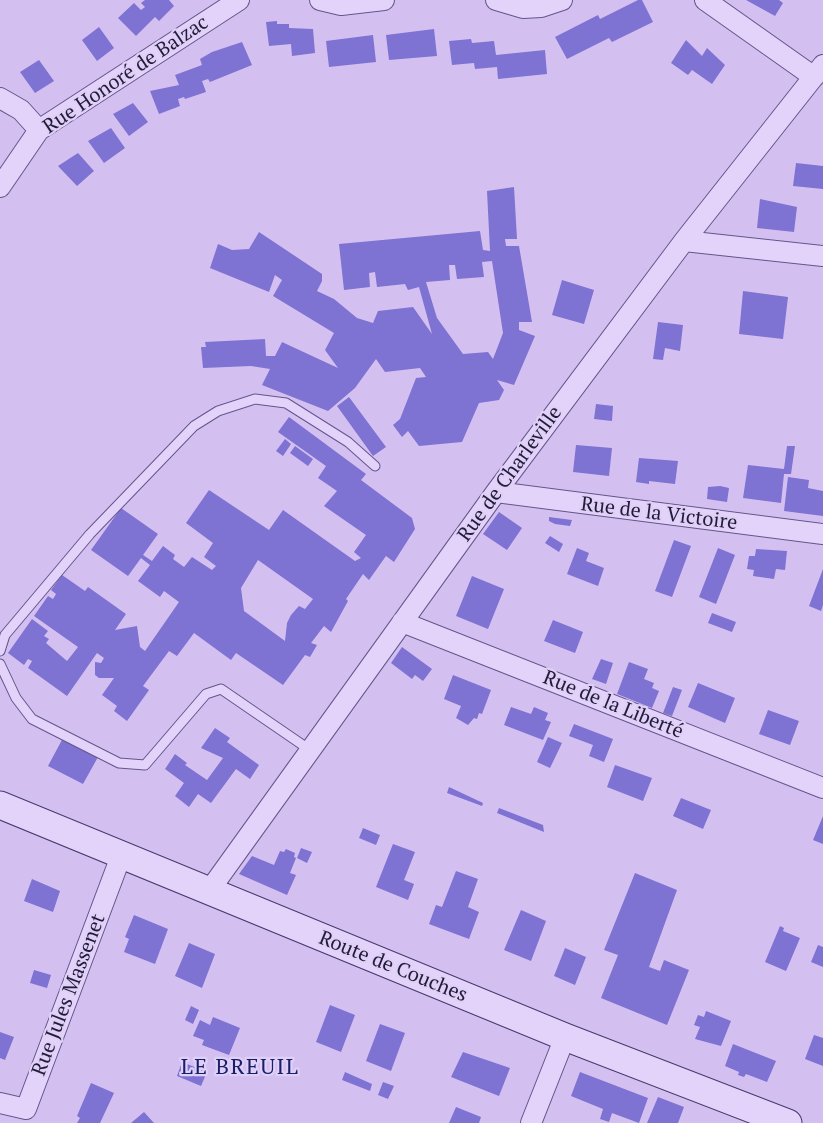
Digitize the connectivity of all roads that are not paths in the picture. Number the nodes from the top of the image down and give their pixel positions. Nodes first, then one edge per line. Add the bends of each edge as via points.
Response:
1 (238, 0) edge
2 (320, 0) edge
3 (384, 0) edge
4 (496, 0) edge
5 (562, 0) edge
6 (705, 0) edge
7 (818, 71) edge
8 (0, 98) edge
9 (39, 130) junction
10 (0, 188) edge
11 (684, 241) junction
12 (823, 256) edge
13 (375, 466) dead end
14 (496, 492) junction
15 (823, 534) edge
16 (402, 622) junction
17 (0, 651) edge
18 (0, 664) edge
19 (310, 750) junction
20 (823, 789) edge
21 (0, 805) edge
22 (121, 855) junction
23 (209, 891) junction
24 (565, 1037) junction
25 (0, 1103) edge
26 (32, 1116) edge
27 (531, 1123) edge
28 (788, 1123) edge

1 - 9 street, Rue Honoré de Balzac
2 - 3 street via 341,5
4 - 5 street via 523,8
6 - 7 street
7 - 11 street, Rue de Charleville
8 - 9 street via 21,110
9 - 10 street, Rue Honoré de Balzac
11 - 12 street
11 - 14 street, Rue de Charleville
13 - 17 lane via 340,436 286,403 255,399 218,411 194,426 90,534 5,635
14 - 15 street, Rue de la Victoire
14 - 16 street, Rue de Charleville
16 - 19 street, Rue de Charleville
16 - 20 street, Rue de la Liberté
18 - 19 lane via 16,698 32,718 119,763 145,765 206,694 221,689
19 - 23 street, Rue de Charleville
21 - 22 main road, Route de Couches
22 - 23 main road, Route de Couches
22 - 26 street, Rue Jules Massenet
23 - 24 main road, Route de Couches
24 - 27 street
24 - 28 main road, Route de Couches
25 - 26 street, Rue Jules Massenet

